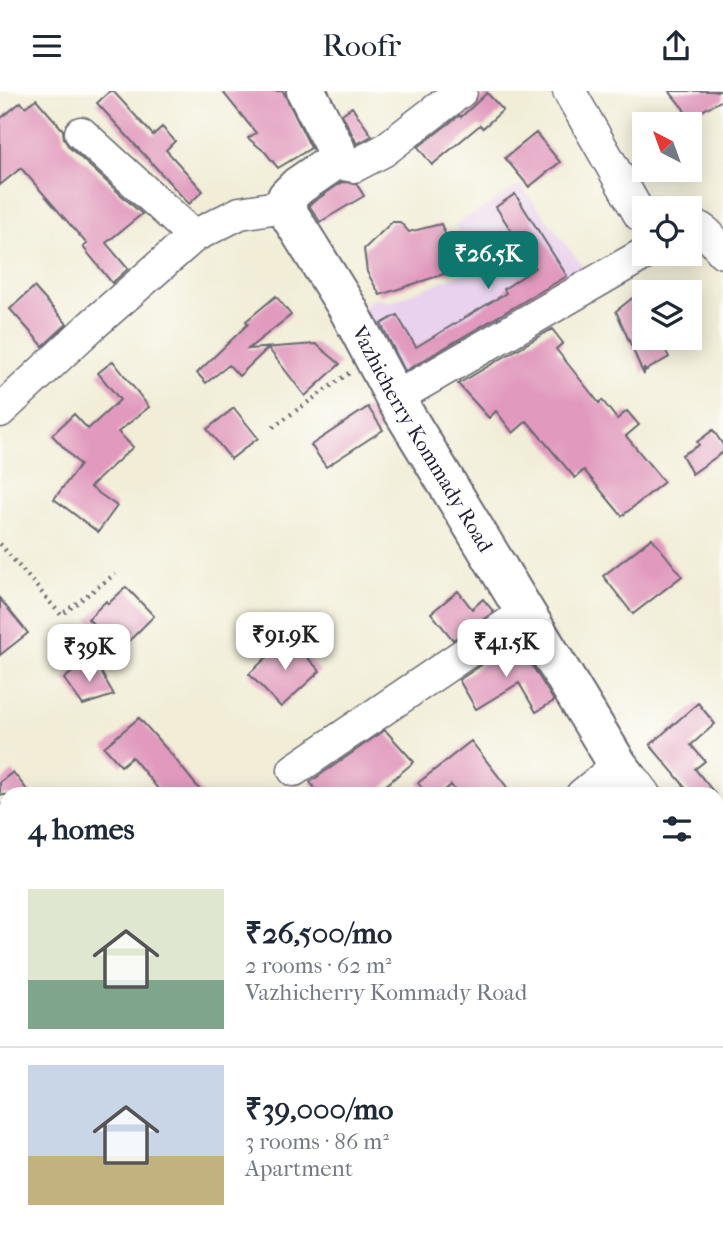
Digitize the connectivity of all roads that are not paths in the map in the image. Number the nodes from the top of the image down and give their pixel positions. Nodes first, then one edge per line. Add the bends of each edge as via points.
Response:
1 (306, 91) edge
2 (461, 91) edge
3 (569, 91) edge
4 (81, 133) dead end
5 (333, 162) junction
6 (632, 201) edge
7 (284, 206) junction
8 (702, 229) edge
9 (194, 236) junction
10 (723, 252) edge
11 (632, 261) edge
12 (395, 398) junction
13 (0, 411) edge
14 (526, 613) junction
15 (618, 765) junction
16 (294, 770) dead end
17 (592, 787) edge
18 (635, 787) edge

1 - 5 main road via 336,150
2 - 5 street via 383,151 354,166
3 - 6 street
4 - 9 street
5 - 7 main road via 298,186
7 - 9 street via 240,213
7 - 12 main road, Vazhicherry Kommady Road via 347,307
8 - 10 street
9 - 13 street
11 - 12 street
12 - 14 main road, Vazhicherry Kommady Road
14 - 15 main road, Vazhicherry Kommady Road
14 - 16 street
15 - 17 street
15 - 18 main road, Vazhicherry Kommady Road

